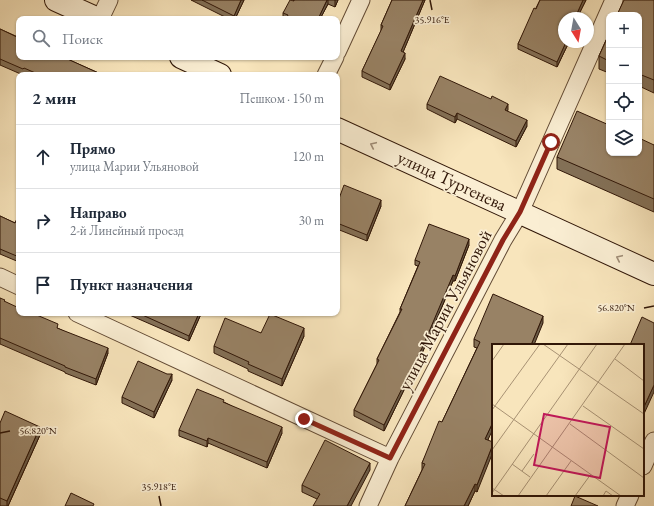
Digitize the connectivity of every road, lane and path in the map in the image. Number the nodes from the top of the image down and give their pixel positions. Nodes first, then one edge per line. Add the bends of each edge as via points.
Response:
1 (56, 0) edge
2 (109, 0) edge
3 (361, 0) edge
4 (614, 0) edge
5 (92, 16) edge
6 (101, 16) edge
7 (340, 46) edge
8 (188, 60) edge
9 (334, 60) edge
10 (214, 72) edge
11 (328, 72) edge
12 (340, 130) edge
13 (520, 212) junction
14 (654, 274) edge
15 (0, 278) edge
16 (16, 285) edge
17 (83, 316) edge
18 (654, 441) edge
19 (390, 458) junction
20 (644, 464) edge
21 (630, 496) edge
22 (368, 506) edge
23 (625, 506) edge

1 - 5 street
2 - 6 street
3 - 7 street
4 - 13 street, улица Марии Ульяновой
8 - 10 street
9 - 11 street
13 -> 12 street, улица Тургенева
14 -> 13 street, улица Тургенева
13 - 19 street, улица Марии Ульяновой
15 - 16 street
17 - 19 street
18 - 20 street
19 - 22 street, улица Марии Ульяновой
21 - 23 street

